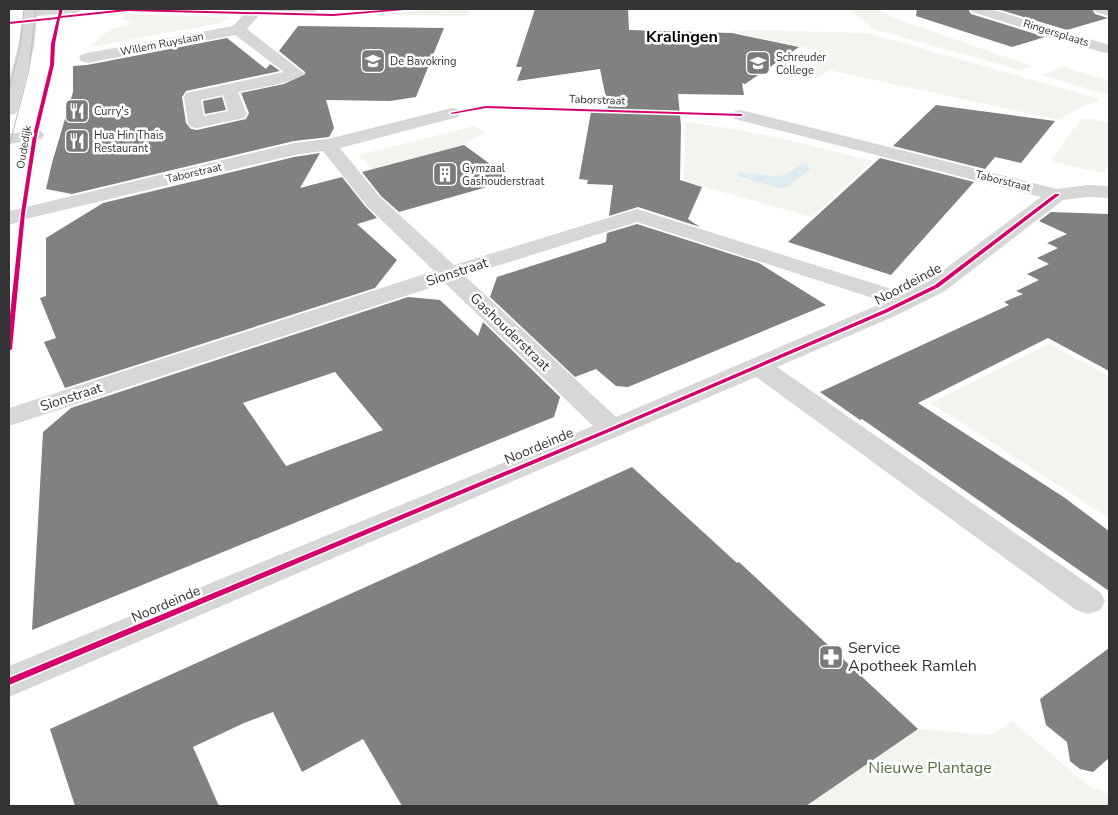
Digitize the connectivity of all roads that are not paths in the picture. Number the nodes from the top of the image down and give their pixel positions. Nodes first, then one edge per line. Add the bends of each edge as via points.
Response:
1 (76, 9) edge
2 (245, 9) edge
3 (257, 9) edge
4 (313, 9) edge
5 (977, 9) edge
6 (1101, 9) edge
7 (32, 10) edge
8 (1109, 12) edge
9 (238, 30) junction
10 (26, 47) junction
11 (9, 48) edge
12 (1106, 49) dead end
13 (87, 58) dead end
14 (228, 90) dead end
15 (9, 110) edge
16 (452, 113) dead end
17 (740, 115) dead end
18 (35, 135) dead end
19 (9, 139) edge
20 (328, 145) junction
21 (1109, 192) edge
22 (1057, 195) junction
23 (9, 219) edge
24 (449, 274) junction
25 (905, 301) junction
26 (758, 366) junction
27 (9, 417) edge
28 (612, 429) junction
29 (1088, 601) dead end
30 (9, 682) edge

1 - 7 street
2 - 3 street
3 - 4 street
3 - 9 street
5 - 12 street, Ringersplaats
6 - 8 street
7 - 10 street, Oudedijk
9 - 13 street, Willem Ruyslaan
9 - 14 street via 296,73
10 - 11 street
10 - 15 street, Oudedijk
16 - 20 street, Taborstraat
17 - 22 street, Taborstraat
18 - 19 street
20 - 23 street, Taborstraat via 284,151
20 - 24 street, Gashouderstraat via 372,201
21 - 22 street
22 - 25 street, Noordeinde via 937,286
24 - 25 street, Sionstraat via 637,215
24 - 27 street, Sionstraat
24 - 28 street, Gashouderstraat
25 - 26 street, Noordeinde
26 - 28 street, Noordeinde
26 - 29 street
28 - 30 street, Noordeinde

